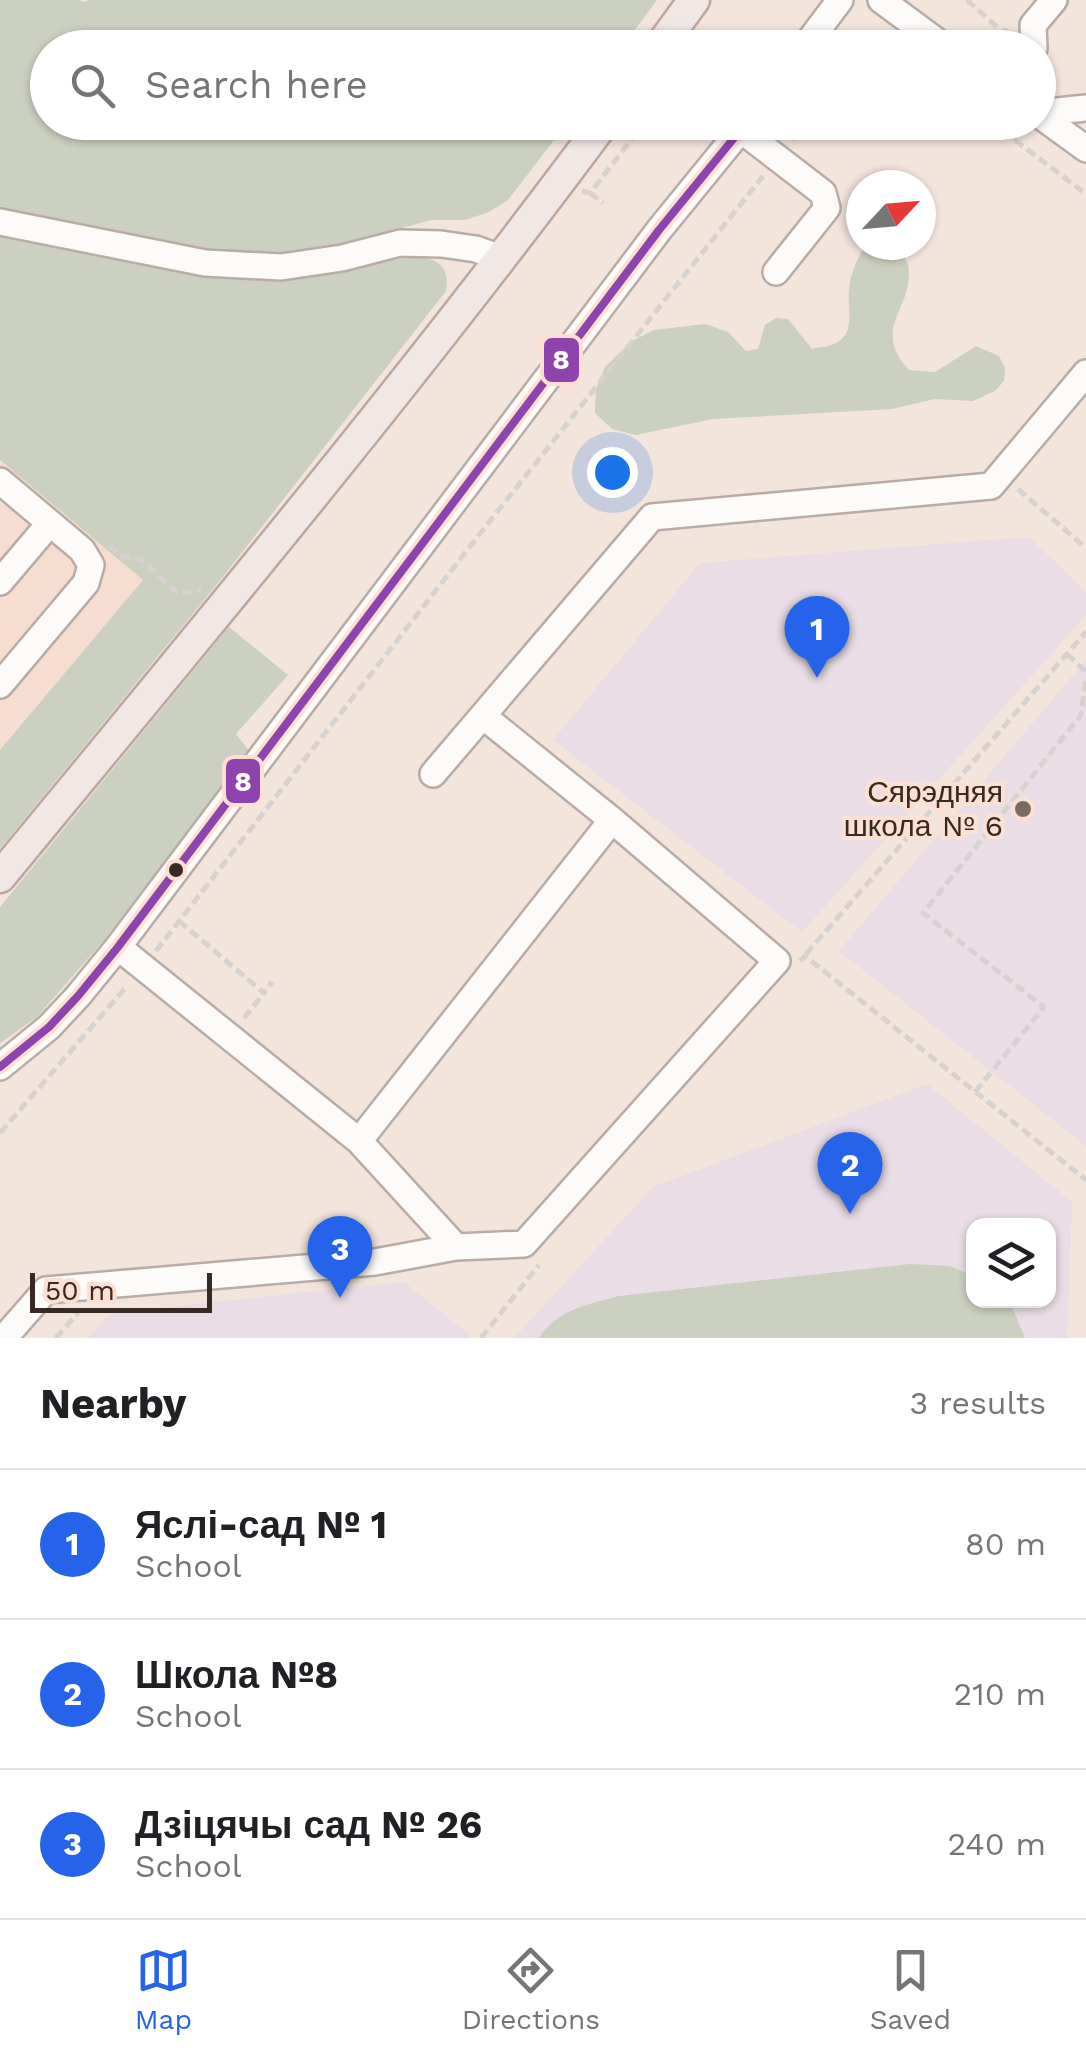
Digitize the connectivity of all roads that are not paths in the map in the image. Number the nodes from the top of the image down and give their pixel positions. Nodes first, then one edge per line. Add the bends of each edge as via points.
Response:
1 (694, 0) edge
2 (840, 0) edge
3 (880, 0) edge
4 (1054, 0) edge
5 (672, 30) edge
6 (818, 30) edge
7 (921, 30) edge
8 (1033, 30) edge
9 (1086, 108) edge
10 (1056, 111) edge
11 (1056, 127) edge
12 (591, 140) edge
13 (733, 140) edge
14 (759, 140) edge
15 (1086, 150) edge
16 (0, 222) edge
17 (503, 259) junction
18 (776, 272) dead end
19 (1086, 373) edge
20 (0, 480) edge
21 (50, 523) junction
22 (0, 582) edge
23 (0, 685) edge
24 (483, 716) junction
25 (433, 774) dead end
26 (612, 820) junction
27 (0, 877) edge
28 (118, 948) junction
29 (0, 1066) edge
30 (359, 1141) junction
31 (456, 1248) junction
32 (4, 1338) edge

1 - 5 main road
2 - 6 street
3 - 7 street
4 - 8 street
9 - 10 street
11 - 15 street
12 - 17 main road
13 - 28 street
14 - 18 street via 823,192 826,208
16 - 17 street via 205,264 280,268 400,243 476,248
17 - 27 main road
19 - 24 street via 991,486 652,517
20 - 21 street
21 - 22 street
21 - 23 street via 82,550 91,565 86,583
24 - 25 street
24 - 26 street
26 - 30 street
26 - 31 street via 777,960 524,1244
28 - 29 street via 48,1027
28 - 30 street
30 - 31 street
31 - 32 street via 375,1262 46,1290

